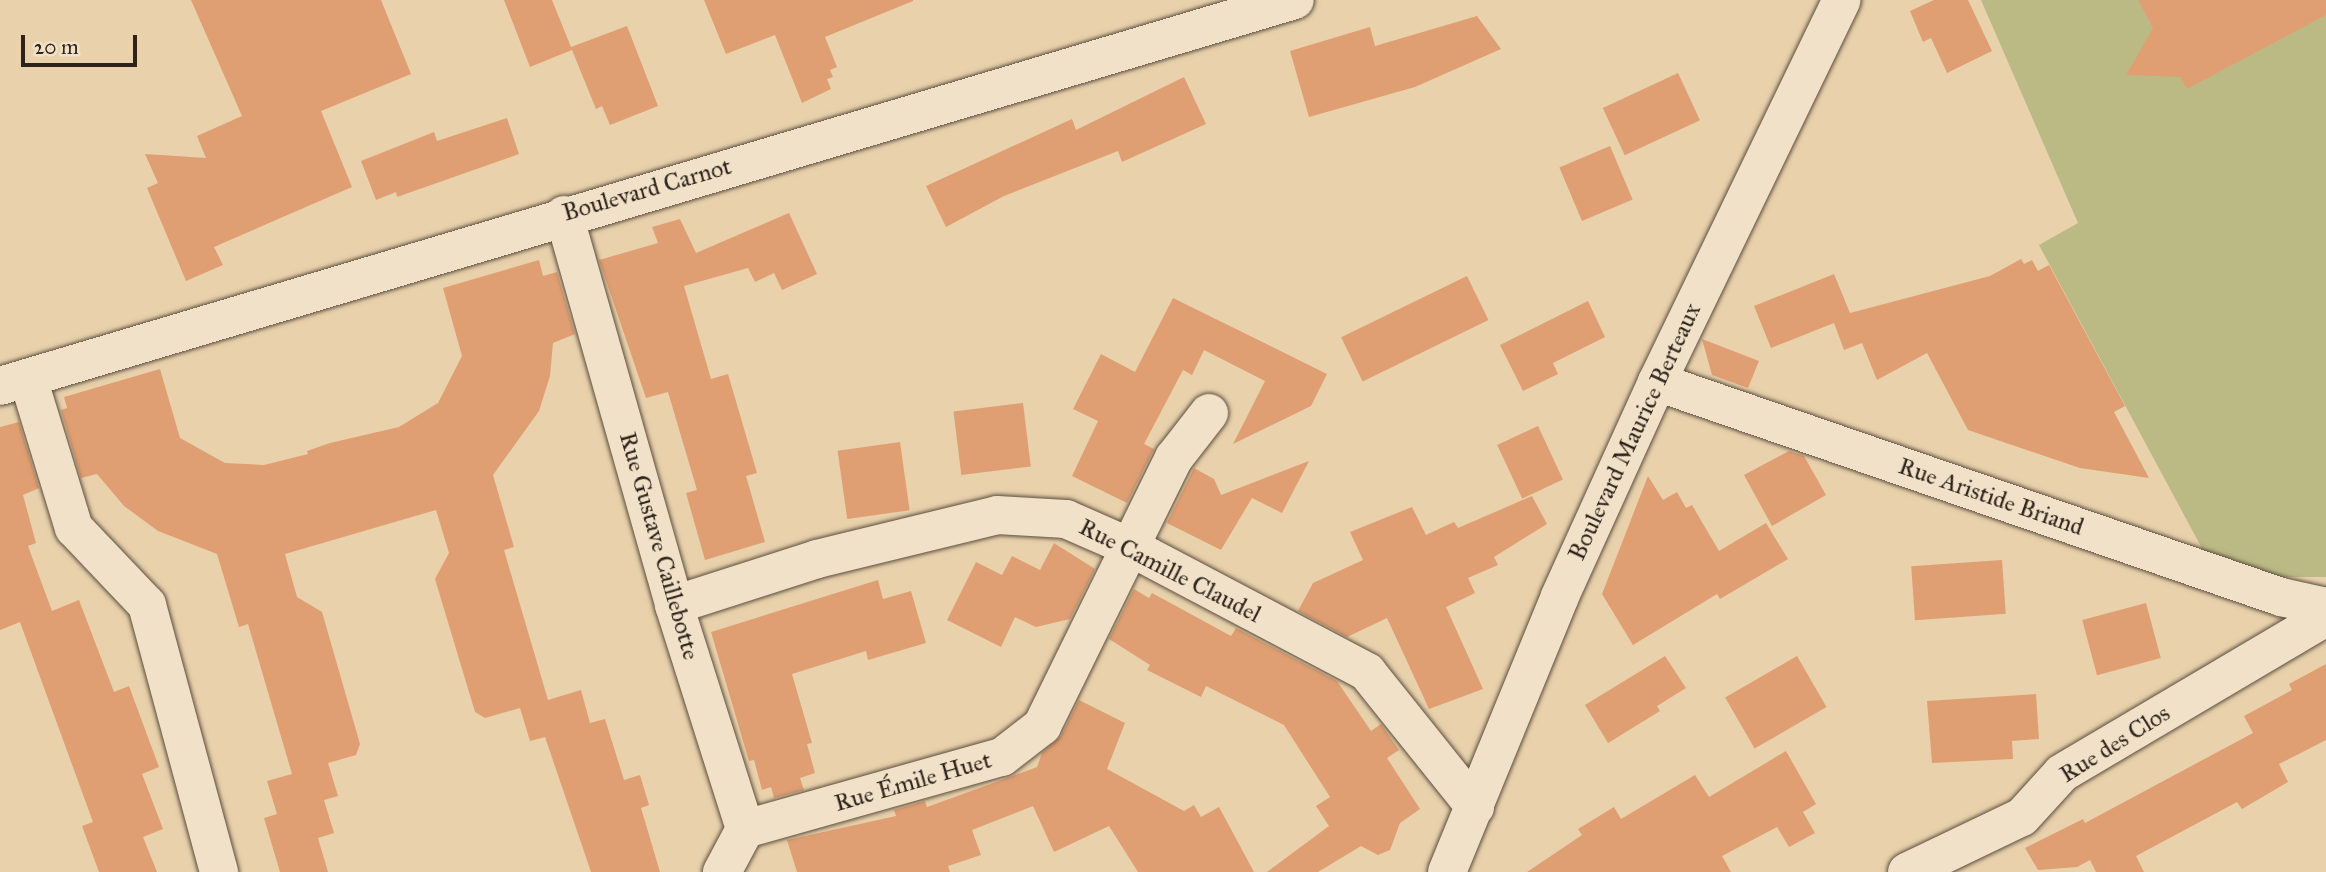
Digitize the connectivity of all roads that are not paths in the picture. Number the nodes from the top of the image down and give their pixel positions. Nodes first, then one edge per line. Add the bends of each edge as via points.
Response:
1 (1295, 0) edge
2 (1842, 0) edge
3 (564, 215) junction
4 (14, 382) edge
5 (1657, 382) junction
6 (1209, 413) dead end
7 (1132, 548) junction
8 (674, 605) junction
9 (2326, 607) edge
10 (2326, 617) edge
11 (1475, 807) junction
12 (745, 829) junction
13 (219, 872) edge
14 (722, 872) edge
15 (1447, 872) edge
16 (1907, 872) edge

1 - 3 street, Boulevard Carnot
2 - 5 street, Boulevard Maurice Berteaux
3 - 4 street, Boulevard Carnot
3 - 8 street, Rue Gustave Caillebotte
4 - 13 street via 74,528 147,605
5 - 9 street, Rue Aristide Briand via 2281,597
5 - 11 street, Boulevard Maurice Berteaux via 1560,596
6 - 7 street, Rue Émile Huet via 1174,458
7 - 8 street, Rue Camille Claudel via 1066,519 997,515 817,559
7 - 11 street, Rue Camille Claudel via 1367,672
7 - 12 street, Rue Émile Huet via 1042,726 1002,757
8 - 12 street, Rue Gustave Caillebotte
10 - 16 street, Rue des Clos via 2062,773 2022,817
11 - 15 street, Boulevard Maurice Berteaux
12 - 14 street

